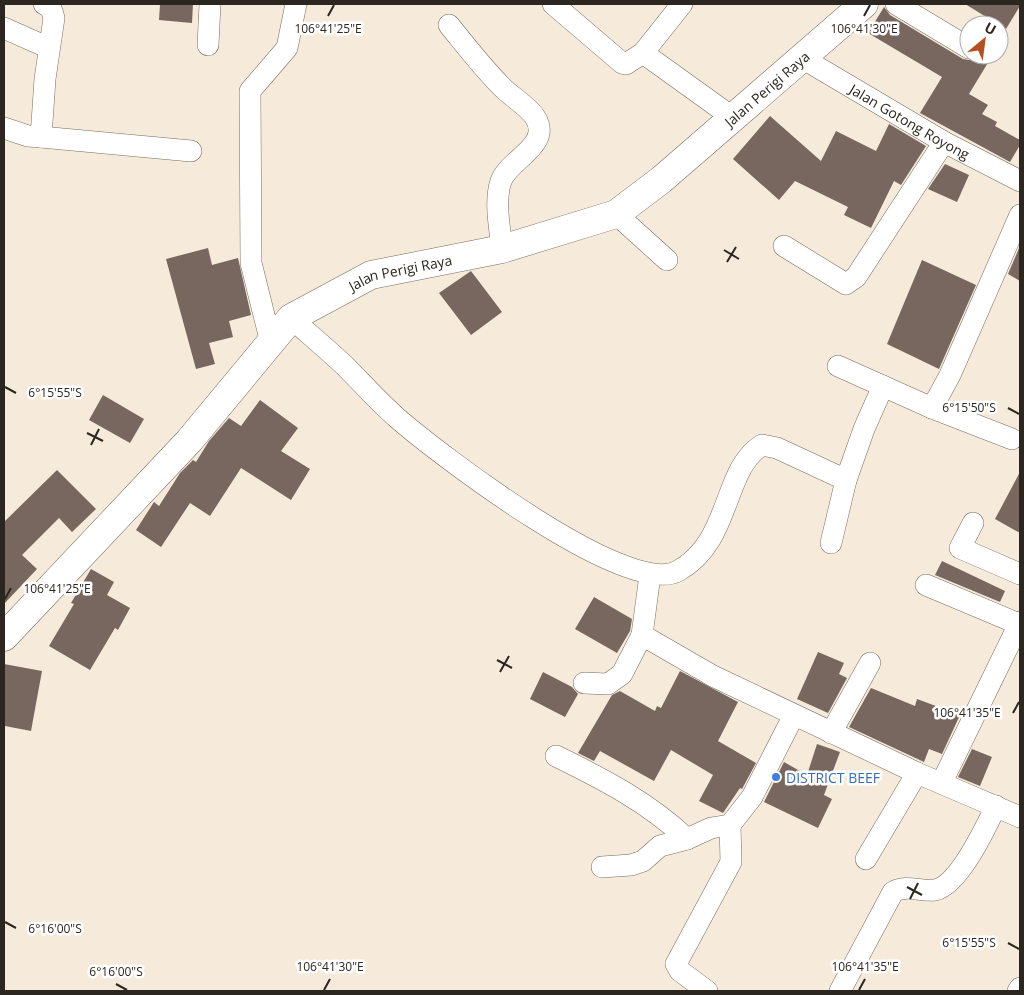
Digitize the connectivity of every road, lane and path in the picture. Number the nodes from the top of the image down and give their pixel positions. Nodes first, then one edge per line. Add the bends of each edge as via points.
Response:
1 (210, 4) edge
2 (296, 4) edge
3 (553, 4) edge
4 (682, 4) edge
5 (864, 4) edge
6 (896, 4) edge
7 (49, 9) edge
8 (449, 25) dead end
9 (4, 28) edge
10 (959, 42) edge
11 (208, 45) dead end
12 (49, 48) junction
13 (643, 53) junction
14 (802, 58) junction
15 (732, 117) junction
16 (4, 128) edge
17 (42, 137) junction
18 (944, 142) junction
19 (191, 151) dead end
20 (1018, 173) edge
21 (616, 214) junction
22 (1020, 215) edge
23 (784, 246) dead end
24 (502, 249) junction
25 (667, 260) dead end
26 (291, 318) junction
27 (271, 343) junction
28 (838, 366) dead end
29 (883, 386) junction
30 (932, 408) junction
31 (1012, 438) dead end
32 (846, 480) junction
33 (973, 523) dead end
34 (831, 543) dead end
35 (1020, 574) edge
36 (650, 575) junction
37 (926, 585) dead end
38 (1020, 623) edge
39 (642, 634) junction
40 (4, 637) edge
41 (870, 664) dead end
42 (584, 683) dead end
43 (794, 715) junction
44 (831, 733) junction
45 (556, 756) dead end
46 (917, 773) junction
47 (942, 782) junction
48 (996, 806) junction
49 (1020, 817) edge
50 (730, 825) junction
51 (686, 839) junction
52 (866, 859) dead end
53 (602, 866) dead end
54 (707, 991) edge
55 (840, 991) edge

1 - 11 street
2 - 27 street via 287,48 250,90 252,263
3 - 13 street via 622,63 631,62
4 - 13 street
5 - 14 street, Jalan Perigi Raya
6 - 10 street
7 - 12 street
8 - 24 street via 502,87 535,117 539,133 533,146 515,161 502,179 497,194
9 - 12 street
12 - 17 street
13 - 15 street
14 - 15 street, Jalan Perigi Raya
14 - 18 street, Jalan Gotong Royong
15 - 21 street, Jalan Perigi Raya via 661,180
16 - 17 street
17 - 19 street
18 - 20 street, Jalan Gotong Royong
18 - 23 street via 856,277 846,284
21 - 24 street, Jalan Perigi Raya
21 - 25 street
22 - 30 street
24 - 26 street, Jalan Perigi Raya via 370,275
26 - 27 street, Jalan Perigi Raya
26 - 36 street via 395,416 456,467 605,559
27 - 40 street, Jalan Perigi Raya via 189,441
28 - 29 street
29 - 30 street
29 - 32 street
30 - 31 street
32 - 34 street
32 - 36 street via 776,448 762,445 754,451 736,480 721,522 699,558 676,572
33 - 35 street via 960,548
36 - 39 street
37 - 38 street
38 - 47 street
39 - 42 street via 622,674 608,684
39 - 43 street via 714,676
41 - 44 street
43 - 44 street
43 - 50 street via 752,797
44 - 46 street
45 - 51 street via 610,782 665,818
46 - 47 street
46 - 52 street
47 - 48 street
48 - 49 street
48 - 55 street via 961,868 945,885 936,890 899,889 893,892
50 - 51 street via 710,828
50 - 54 street via 731,862 676,964 680,971
51 - 53 street via 660,846 643,861 631,865

